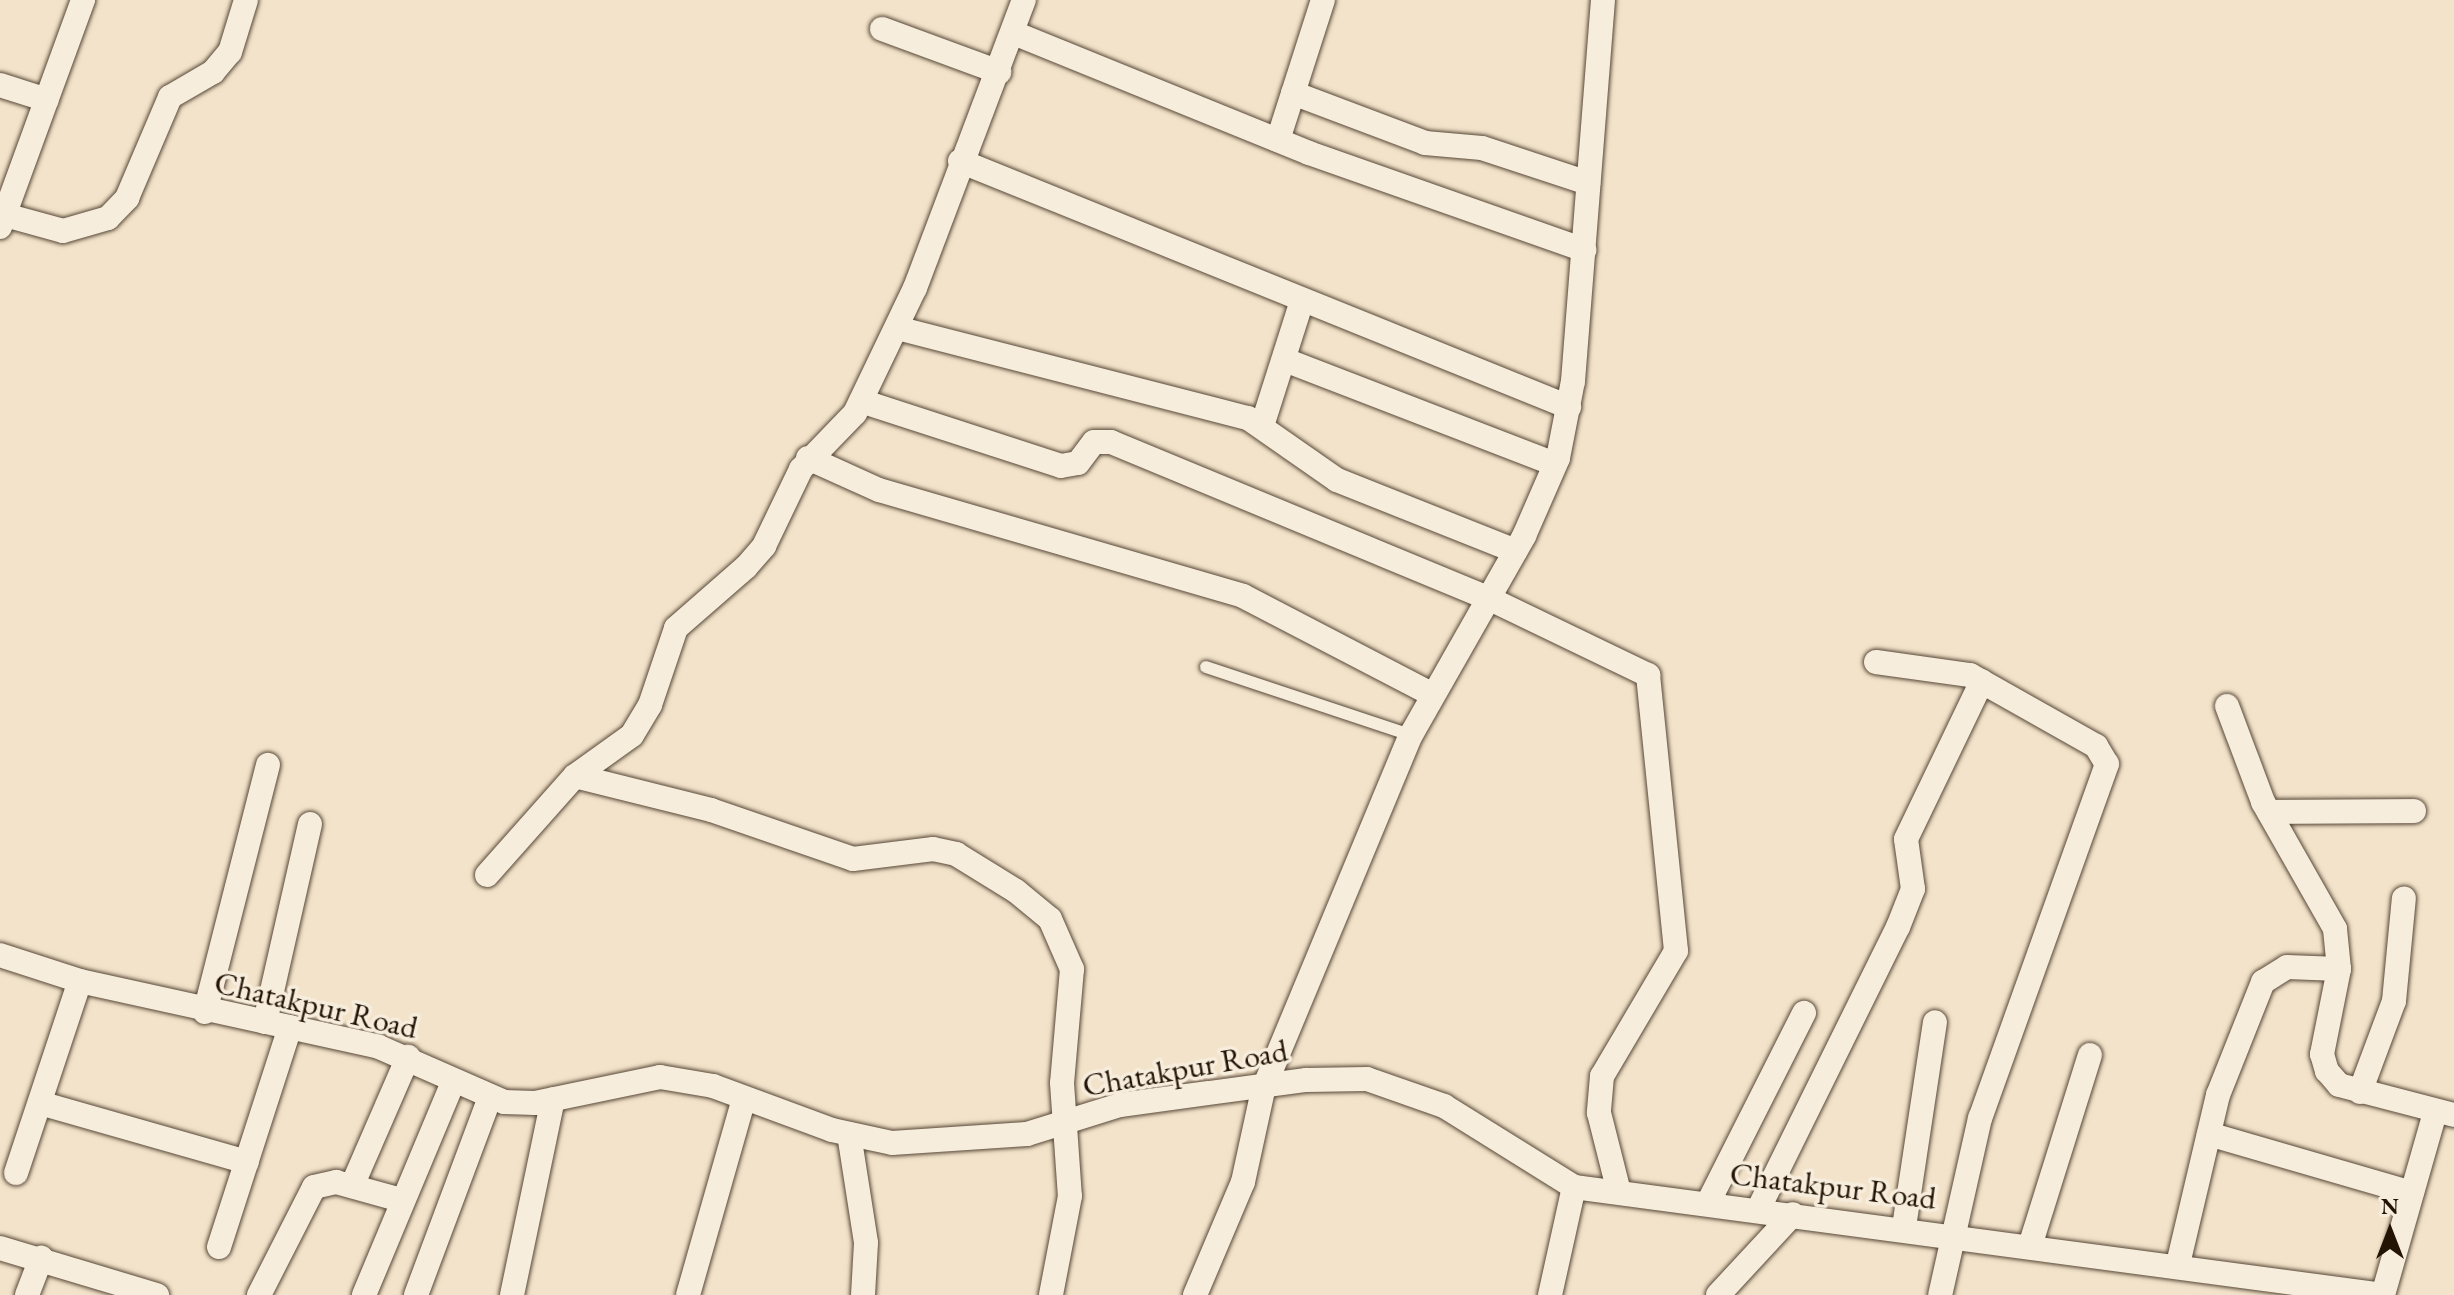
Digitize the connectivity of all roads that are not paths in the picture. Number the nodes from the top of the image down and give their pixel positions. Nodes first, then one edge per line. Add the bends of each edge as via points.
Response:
1 (83, 0) edge
2 (246, 0) edge
3 (1024, 0) edge
4 (1323, 0) edge
5 (1603, 0) edge
6 (882, 29) dead end
7 (1016, 34) junction
8 (999, 72) junction
9 (0, 85) edge
10 (1293, 93) junction
11 (47, 100) junction
12 (1278, 140) junction
13 (960, 161) junction
14 (1588, 183) junction
15 (2, 221) edge
16 (1584, 250) junction
17 (1302, 301) junction
18 (897, 328) junction
19 (1285, 360) junction
20 (861, 401) junction
21 (1569, 407) junction
22 (1262, 426) junction
23 (808, 458) junction
24 (1555, 464) junction
25 (1515, 551) junction
26 (1488, 598) junction
27 (1876, 662) dead end
28 (1206, 667) dead end
29 (1982, 681) junction
30 (1431, 694) junction
31 (2227, 706) dead end
32 (1411, 735) junction
33 (268, 765) dead end
34 (575, 776) junction
35 (2414, 811) dead end
36 (2269, 812) junction
37 (310, 824) dead end
38 (487, 875) dead end
39 (2404, 898) dead end
40 (0, 955) edge
41 (2339, 969) junction
42 (80, 981) junction
43 (205, 1012) junction
44 (1804, 1013) dead end
45 (265, 1022) junction
46 (1935, 1022) dead end
47 (290, 1027) junction
48 (2090, 1055) dead end
49 (408, 1057) junction
50 (453, 1082) junction
51 (1263, 1090) junction
52 (2360, 1092) junction
53 (490, 1097) junction
54 (553, 1099) junction
55 (744, 1099) junction
56 (40, 1103) junction
57 (2444, 1114) edge
58 (1068, 1122) junction
59 (849, 1134) junction
60 (2209, 1134) junction
61 (247, 1162) junction
62 (16, 1173) dead end
63 (352, 1186) junction
64 (1574, 1187) junction
65 (1619, 1192) junction
66 (2412, 1193) junction
67 (401, 1200) junction
68 (1708, 1203) junction
69 (1758, 1210) junction
70 (1793, 1214) junction
71 (1904, 1227) junction
72 (1951, 1233) junction
73 (2031, 1243) junction
74 (219, 1247) dead end
75 (0, 1248) edge
76 (41, 1258) junction
77 (2178, 1264) junction
78 (2251, 1284) edge
79 (1201, 1292) edge
80 (27, 1295) edge
81 (157, 1295) edge
82 (259, 1295) edge
83 (364, 1295) edge
84 (416, 1295) edge
85 (512, 1295) edge
86 (688, 1295) edge
87 (863, 1295) edge
88 (1051, 1295) edge
89 (1550, 1295) edge
90 (1718, 1295) edge
91 (1940, 1295) edge
92 (2383, 1295) edge

1 - 11 street
2 - 15 street via 230,52 213,72 170,97 127,198 108,218 63,231
3 - 7 street
4 - 10 street
5 - 14 street
6 - 8 street
7 - 8 street
7 - 12 street
8 - 13 street
9 - 11 street
10 - 12 street
10 - 14 street via 1425,143 1482,148
11 - 15 street
12 - 16 street
13 - 17 street
13 - 18 street
14 - 16 street
16 - 21 street
17 - 19 street
17 - 21 street
18 - 20 street
18 - 22 street via 1071,378 1193,402
19 - 22 street
19 - 24 street
20 - 23 street via 844,426
20 - 26 street via 1061,466 1078,463 1094,442 1111,442
21 - 24 street
22 - 25 street via 1337,480
23 - 30 street via 879,490 1243,596
23 - 34 street via 764,546 676,628 650,705 632,735
24 - 25 street
25 - 26 street
26 - 30 street
26 - 65 street via 1648,675 1676,951 1602,1076 1599,1113
27 - 29 street via 1944,669
28 - 32 lane
29 - 69 street via 1906,839 1913,889 1898,927
29 - 72 street via 2096,746 2107,764 1980,1118
30 - 32 street
31 - 36 street
32 - 51 street
33 - 43 street
34 - 38 street
34 - 58 street via 711,810 853,859 933,849 956,854 1016,891 1050,919 1072,969 1062,1083
35 - 36 street
36 - 41 street via 2335,929
37 - 45 street
39 - 52 street via 2394,1001
40 - 42 street, Chatakpur Road
41 - 52 street via 2322,1054 2339,1085
41 - 60 street via 2287,967 2263,982
42 - 43 street, Chatakpur Road
42 - 56 street
43 - 45 street, Chatakpur Road
44 - 68 street
45 - 47 street, Chatakpur Road
46 - 71 street
47 - 49 street, Chatakpur Road
47 - 61 street
48 - 73 street
49 - 50 street, Chatakpur Road
49 - 63 street
50 - 53 street, Chatakpur Road
50 - 67 street
51 - 58 street, Chatakpur Road via 1120,1105
51 - 64 street, Chatakpur Road via 1341,1078 1395,1084 1444,1106
51 - 79 street via 1243,1182
52 - 57 street
53 - 54 street, Chatakpur Road via 519,1104
53 - 84 street
54 - 55 street, Chatakpur Road via 660,1077
54 - 85 street
55 - 59 street, Chatakpur Road
55 - 86 street
56 - 61 street
56 - 62 street
57 - 66 street
58 - 59 street, Chatakpur Road via 1027,1134 892,1143
58 - 88 street via 1070,1196
59 - 87 street via 866,1243
60 - 66 street
60 - 77 street
61 - 74 street
63 - 67 street
63 - 82 street via 314,1187
64 - 65 street, Chatakpur Road
64 - 89 street
65 - 68 street, Chatakpur Road
66 - 92 street
67 - 83 street
68 - 69 street, Chatakpur Road
69 - 70 street, Chatakpur Road
70 - 71 street, Chatakpur Road
70 - 90 street
71 - 72 street, Chatakpur Road
72 - 73 street, Chatakpur Road
72 - 91 street
73 - 77 street, Chatakpur Road
75 - 76 street
76 - 80 street
76 - 81 street
77 - 78 street, Chatakpur Road
78 - 92 street, Chatakpur Road

